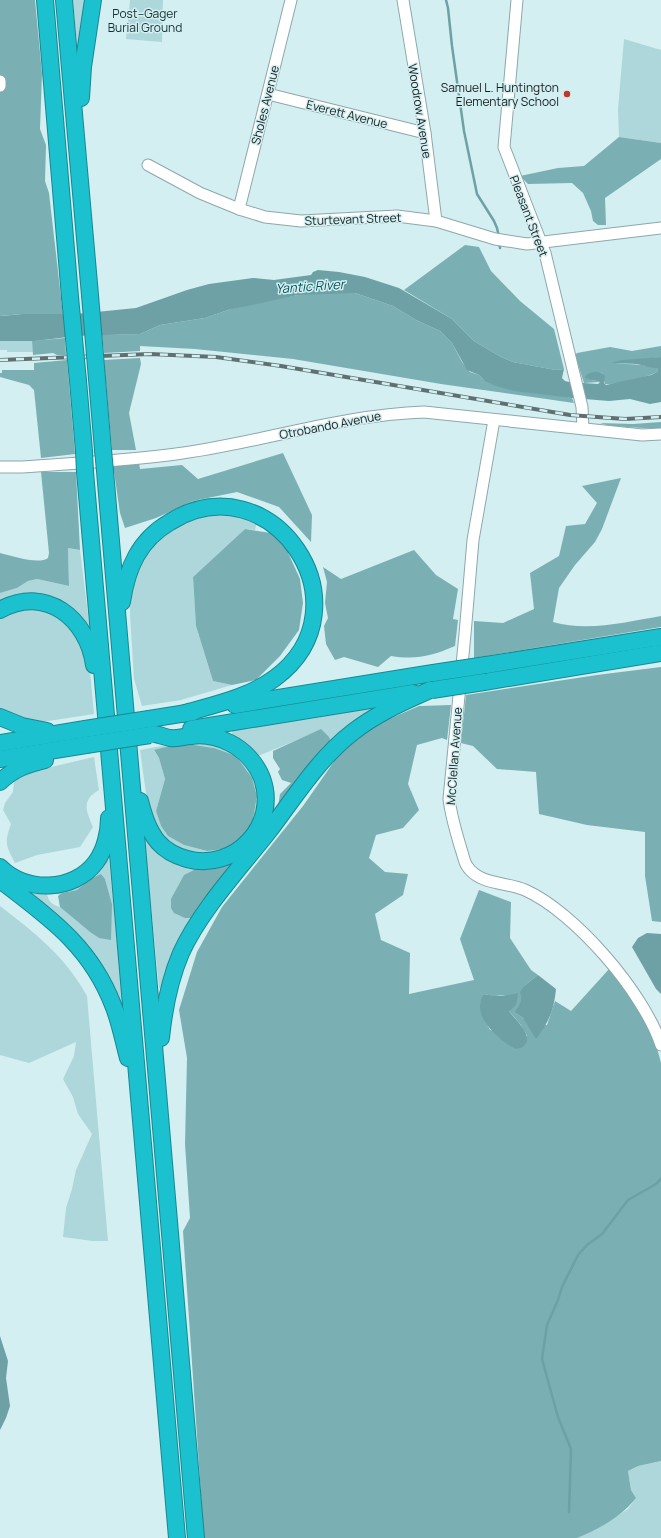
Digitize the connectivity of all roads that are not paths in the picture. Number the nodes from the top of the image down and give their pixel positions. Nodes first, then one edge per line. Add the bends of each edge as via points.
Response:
1 (45, 0) edge
2 (64, 0) edge
3 (93, 0) edge
4 (291, 0) edge
5 (403, 0) edge
6 (516, 0) edge
7 (0, 80) edge
8 (0, 86) edge
9 (268, 94) junction
10 (425, 133) junction
11 (76, 141) junction
12 (148, 165) dead end
13 (239, 209) junction
14 (436, 222) junction
15 (661, 228) edge
16 (541, 243) junction
17 (494, 420) junction
18 (583, 429) junction
19 (661, 434) edge
20 (0, 467) edge
21 (0, 610) edge
22 (119, 635) junction
23 (661, 637) edge
24 (661, 653) edge
25 (431, 690) junction
26 (105, 704) junction
27 (182, 714) junction
28 (0, 717) edge
29 (62, 733) junction
30 (153, 735) junction
31 (0, 743) edge
32 (82, 746) junction
33 (130, 758) junction
34 (0, 759) edge
35 (0, 782) edge
36 (112, 784) junction
37 (0, 867) edge
38 (0, 880) edge
39 (661, 1045) edge
40 (157, 1082) junction
41 (139, 1102) junction
42 (177, 1538) edge
43 (196, 1538) edge

1 - 26 highway, bridge
2 - 11 highway
3 - 11 highway via 83,63 81,121
4 - 9 street, Sholes Avenue
5 - 10 street, Woodrow Avenue
6 - 16 street, Pleasant Street via 503,143
7 - 8 street
9 - 10 street, Everett Avenue
9 - 13 street, Sholes Avenue
10 - 14 street, Woodrow Avenue
11 - 22 highway, bridge
12 - 13 street, Sturtevant Street via 200,193
13 - 14 street, Sturtevant Street via 265,217 301,221 397,216
14 - 16 street, Sturtevant Street via 499,239 527,244
15 - 16 street, Sturtevant Street
16 - 18 street, Pleasant Street via 581,402
17 - 18 street, Otrobando Avenue
17 - 20 street, Otrobando Avenue via 424,412 392,413 176,454
17 - 39 street, McClellan Avenue via 473,540 449,799 450,813 466,866 476,876 523,889 545,901 589,938 636,996 650,1019
18 - 19 street, Otrobando Avenue via 642,435
21 - 26 highway via 16,604 34,602 58,608 73,619 88,642 96,680
22 - 27 highway via 124,590 130,568 146,542 172,520 203,509 233,508 266,521 292,542 307,565 313,594 314,610 301,650 281,673 258,689
22 - 33 highway
23 - 27 highway, bridge
24 - 25 highway, bridge
25 - 30 highway
25 - 40 highway via 372,719 339,744 200,920 182,953 167,995
26 - 36 highway
27 - 29 highway, bridge
28 - 29 highway via 22,726
29 - 31 highway
30 - 32 highway, bridge
30 - 33 highway via 171,738 216,738 236,746 252,761 264,782 265,803 259,827 244,846 230,856 211,861 189,860 166,850 154,837 146,821
32 - 34 highway
32 - 35 highway via 48,760 23,766
33 - 40 highway
36 - 37 highway via 105,842 98,859 87,871 64,883 46,886 18,879
36 - 41 highway
38 - 41 highway via 59,926 93,966 115,1010
40 - 43 highway
41 - 42 highway

